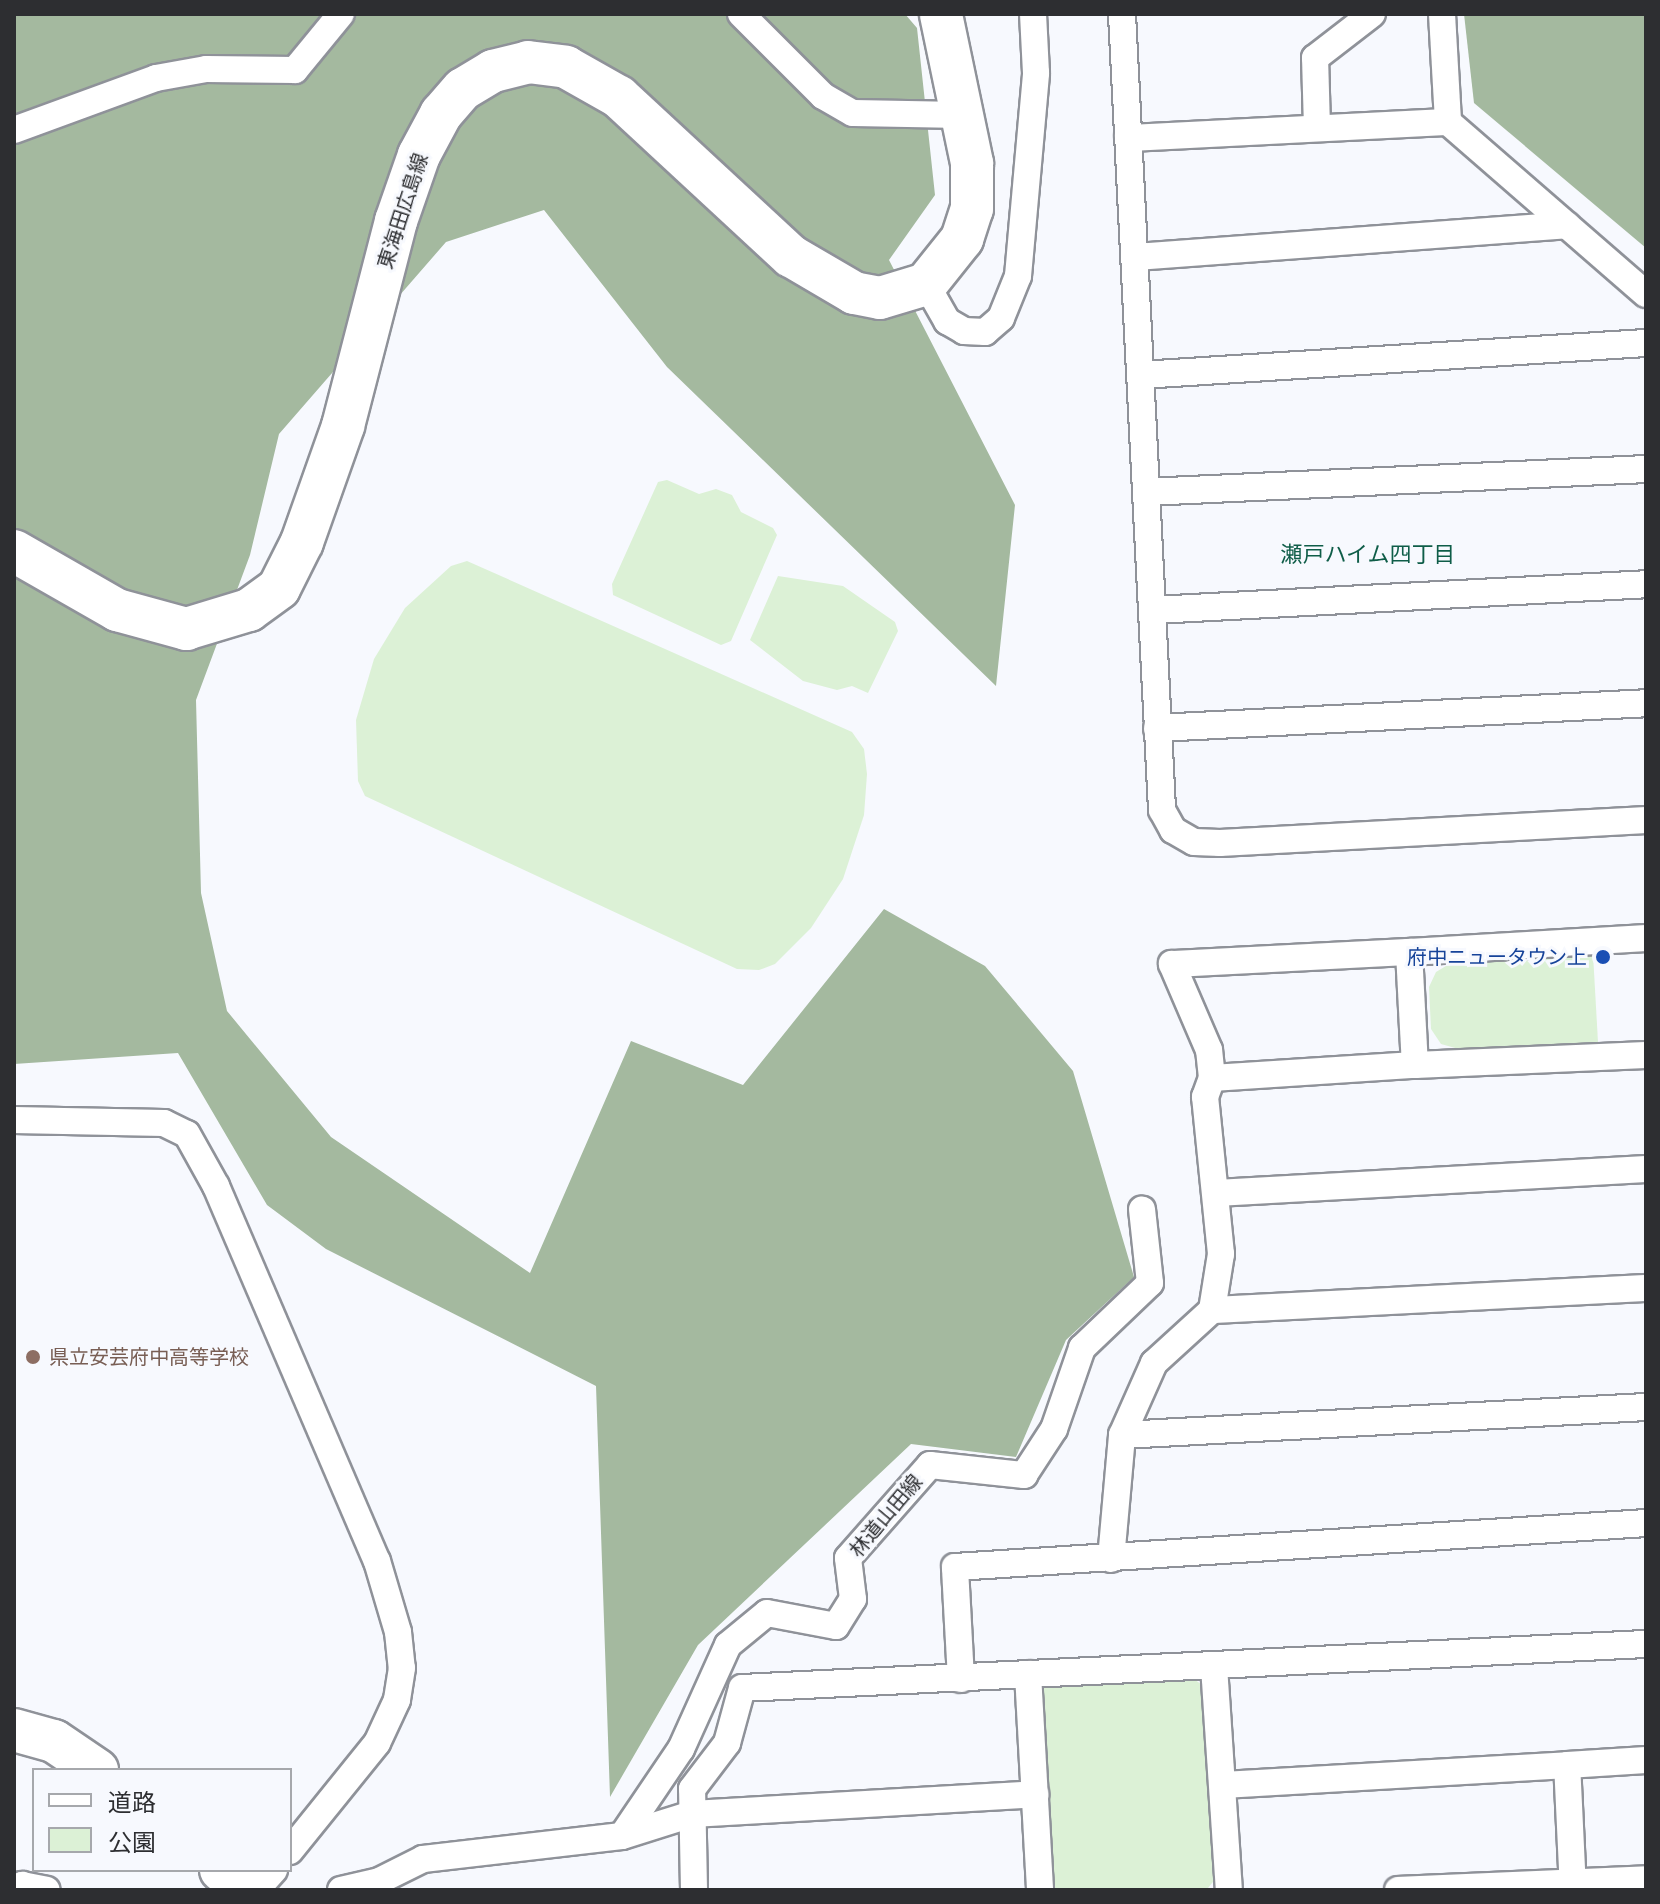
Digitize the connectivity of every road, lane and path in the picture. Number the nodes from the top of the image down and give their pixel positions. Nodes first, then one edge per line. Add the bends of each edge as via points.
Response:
1 (341, 14) edge
2 (741, 14) edge
3 (941, 14) edge
4 (1033, 14) edge
5 (1122, 14) edge
6 (1372, 14) edge
7 (1442, 14) edge
8 (962, 115) junction
9 (1448, 122) junction
10 (1317, 128) junction
11 (14, 130) edge
12 (1128, 138) junction
13 (1567, 225) junction
14 (1135, 257) junction
15 (926, 284) junction
16 (1646, 294) edge
17 (1646, 343) edge
18 (1141, 375) junction
19 (1646, 469) edge
20 (1146, 492) junction
21 (14, 551) edge
22 (1646, 584) edge
23 (1154, 610) junction
24 (1646, 703) edge
25 (1157, 728) junction
26 (1646, 820) edge
27 (1646, 938) edge
28 (1409, 952) junction
29 (1646, 1055) edge
30 (1415, 1065) junction
31 (1212, 1078) junction
32 (14, 1120) edge
33 (1646, 1169) edge
34 (1216, 1193) junction
35 (1142, 1209) dead end
36 (1646, 1288) edge
37 (1212, 1310) junction
38 (1646, 1407) edge
39 (1122, 1435) junction
40 (1646, 1523) edge
41 (1111, 1559) junction
42 (1646, 1644) edge
43 (1214, 1666) junction
44 (1028, 1674) junction
45 (961, 1679) junction
46 (14, 1730) edge
47 (1646, 1760) edge
48 (1567, 1765) junction
49 (94, 1768) edge
50 (1223, 1785) junction
51 (1035, 1794) junction
52 (692, 1814) junction
53 (622, 1836) junction
54 (292, 1849) edge
55 (224, 1872) edge
56 (272, 1872) edge
57 (1646, 1879) edge
58 (1572, 1886) edge
59 (15, 1890) edge
60 (47, 1890) edge
61 (246, 1890) edge
62 (256, 1890) edge
63 (341, 1890) edge
64 (694, 1890) edge
65 (1040, 1890) edge
66 (1229, 1890) edge
67 (1398, 1890) edge

1 - 11 street via 295,70 206,69 156,78
2 - 8 street via 823,96 853,113
3 - 8 main road
4 - 15 street via 1036,73 1013,290 1001,318 985,332 964,331 947,321
5 - 12 street
6 - 10 street via 1315,58
7 - 9 street
8 - 15 main road via 972,163 972,209 962,239
9 - 10 street
9 - 13 street
10 - 12 street
12 - 14 street
13 - 14 street
13 - 16 street
14 - 18 street
15 - 21 main road, 東海田広島線 via 880,298 854,293 791,256 619,97 566,67 528,62 493,71 455,97 419,155 396,221 343,426 302,542 279,588 249,610 186,629 117,610
17 - 18 street
18 - 20 street
19 - 20 street
20 - 23 street
22 - 23 street
23 - 25 street
24 - 25 street
25 - 26 street via 1162,810 1173,830 1194,842
27 - 28 street
28 - 30 street
28 - 31 street via 1172,964 1209,1050
29 - 30 street
30 - 31 street
31 - 34 street via 1205,1097
32 - 54 street via 164,1123 187,1134 216,1186 377,1561 398,1632 402,1668 397,1700 377,1743
33 - 34 street
34 - 37 street via 1221,1254
35 - 53 street, 林道山田線 via 1150,1283 1082,1348 1054,1429 1024,1475 930,1465 848,1558 853,1599 836,1626 767,1613 728,1645 681,1749
36 - 37 street
37 - 39 street via 1154,1363
38 - 39 street
39 - 41 street
40 - 41 street
41 - 45 street via 955,1567
42 - 43 street
43 - 44 street
43 - 50 street
44 - 45 street
44 - 51 street
45 - 52 street via 742,1688 727,1743 692,1789
46 - 49 main road via 54,1741
47 - 48 street
48 - 50 street
48 - 58 street
50 - 66 street
51 - 52 street
51 - 65 street
52 - 53 street
52 - 64 street
53 - 63 street via 458,1851
55 - 61 main road
56 - 62 street
57 - 58 street
58 - 67 street
59 - 60 street via 22,1885

